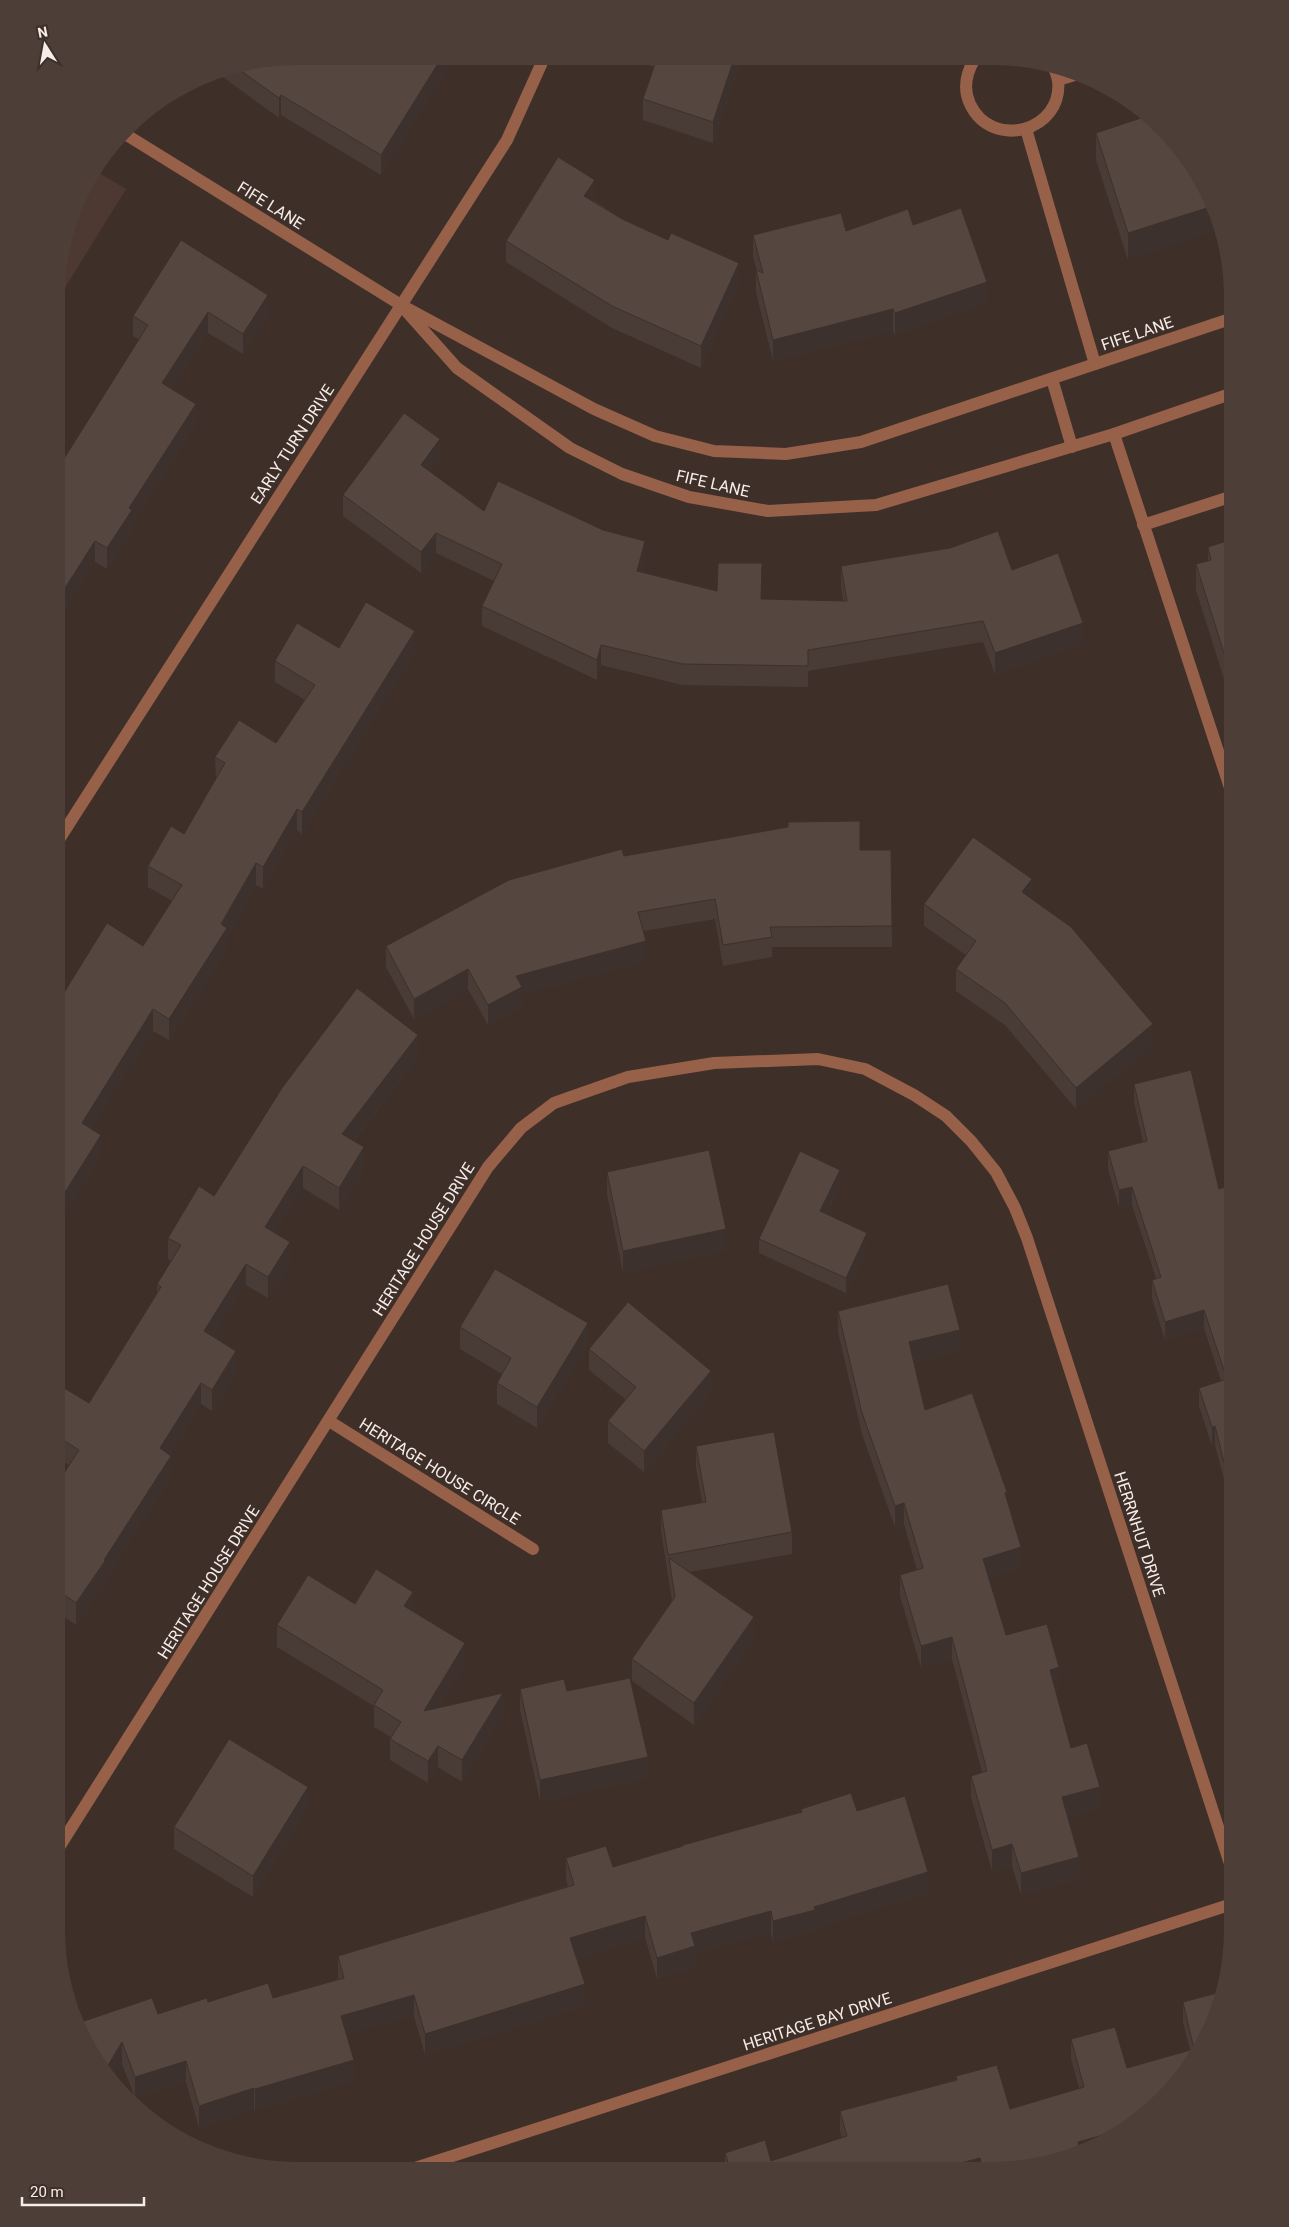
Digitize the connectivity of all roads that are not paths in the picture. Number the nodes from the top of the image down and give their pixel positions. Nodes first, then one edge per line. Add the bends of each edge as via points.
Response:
1 (541, 65) edge
2 (971, 65) edge
3 (1056, 74) edge
4 (1067, 77) edge
5 (1058, 80) junction
6 (1026, 130) junction
7 (130, 137) edge
8 (401, 305) junction
9 (1224, 321) edge
10 (1095, 364) junction
11 (1052, 379) junction
12 (1224, 396) edge
13 (1114, 434) junction
14 (1072, 447) junction
15 (1224, 499) edge
16 (1143, 525) junction
17 (1224, 770) edge
18 (65, 830) edge
19 (1015, 1208) joint
20 (329, 1421) junction
21 (533, 1549) dead end
22 (65, 1838) edge
23 (1224, 1845) edge
24 (1224, 1907) edge
25 (434, 2162) edge

1 - 8 street, EARLY TURN DRIVE via 507,140
2 - 6 street via 965,84 974,112 996,129
3 - 5 street
4 - 5 street
5 - 6 street via 1057,96 1050,110 1040,122
6 - 10 street
7 - 8 street, FIFE LANE
8 - 11 street, FIFE LANE via 594,409 656,436 714,451 786,454 861,442
8 - 14 street, FIFE LANE via 457,368 570,448 622,474 689,498 768,511 876,504
8 - 18 street, EARLY TURN DRIVE
9 - 10 street, FIFE LANE
10 - 11 street, FIFE LANE
11 - 14 street
12 - 13 street, FIFE LANE
13 - 14 street, FIFE LANE
13 - 16 street
15 - 16 street
16 - 17 street
19 - 20 street, HERITAGE HOUSE DRIVE via 996,1172 946,1116 865,1069 818,1059 714,1063 628,1077 554,1103 521,1128 488,1167
19 - 23 street, HERRNHUT DRIVE
20 - 21 street, HERITAGE HOUSE CIRCLE
20 - 22 street, HERITAGE HOUSE DRIVE
24 - 25 street, HERITAGE BAY DRIVE

